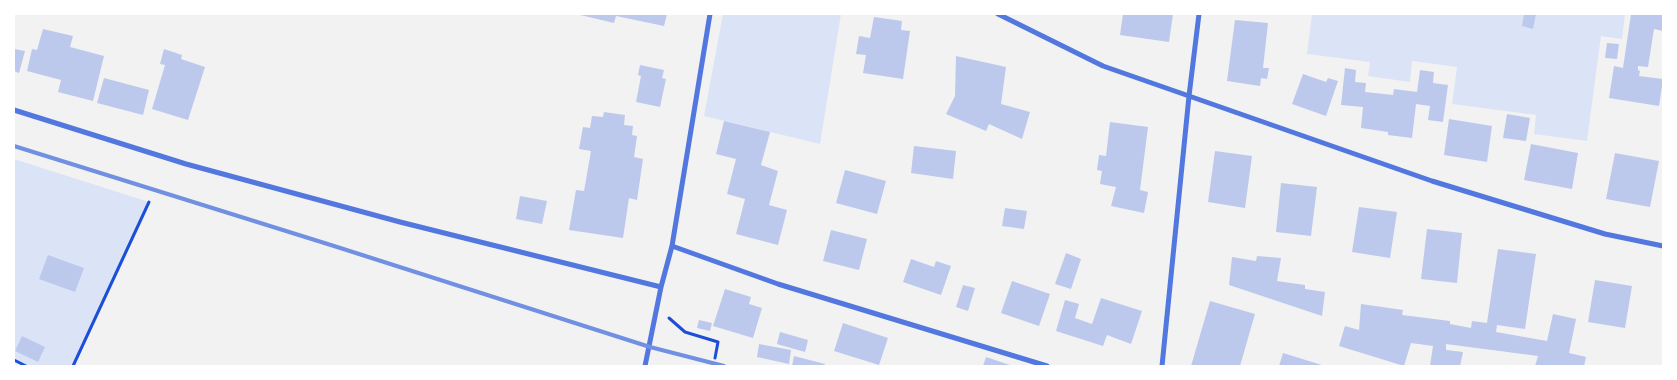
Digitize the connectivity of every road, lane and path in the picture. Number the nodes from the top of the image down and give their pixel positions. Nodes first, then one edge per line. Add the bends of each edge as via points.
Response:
1 (710, 14) edge
2 (998, 14) edge
3 (1199, 14) edge
4 (1189, 96) junction
5 (14, 110) edge
6 (149, 202) dead end
7 (672, 246) junction
8 (1663, 246) edge
9 (661, 287) junction
10 (672, 320) dead end
11 (715, 358) dead end
12 (14, 360) edge
13 (26, 366) edge
14 (73, 366) edge
15 (645, 366) edge
16 (1047, 366) edge
17 (1162, 366) edge

1 - 7 street
2 - 4 street via 1103,66
3 - 4 street
4 - 8 street via 1432,181 1605,234
4 - 17 street
5 - 9 street via 186,164 400,222
6 - 14 path
7 - 9 street
7 - 16 street via 778,284
9 - 15 street
10 - 11 path via 685,332 718,342
12 - 13 path

